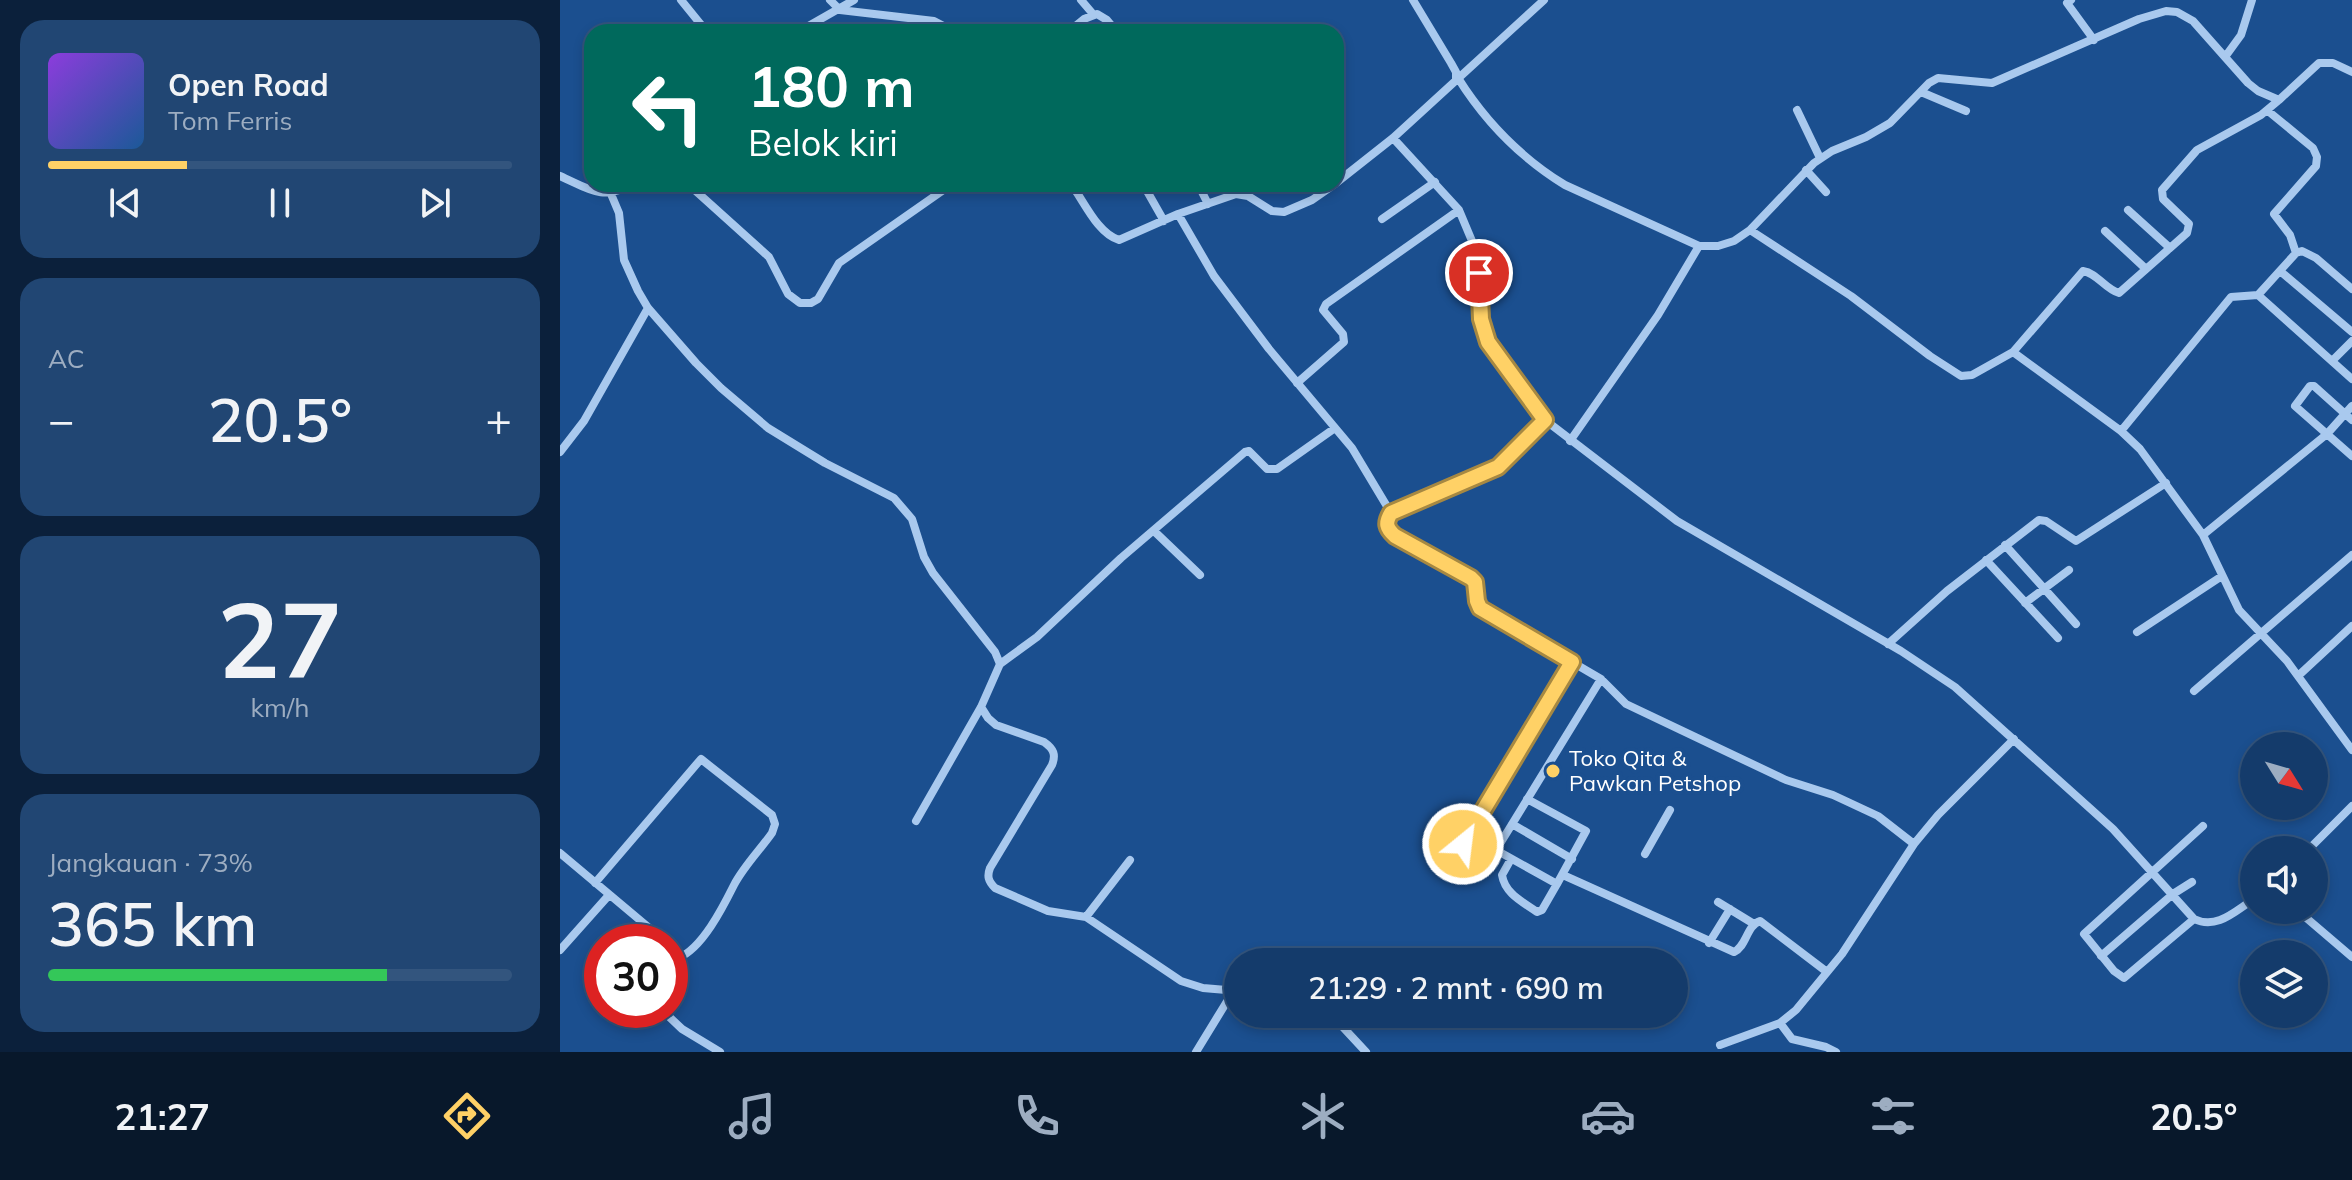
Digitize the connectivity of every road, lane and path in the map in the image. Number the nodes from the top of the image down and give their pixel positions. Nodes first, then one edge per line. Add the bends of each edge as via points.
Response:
1 (681, 0) edge
2 (830, 0) edge
3 (854, 0) edge
4 (1081, 0) edge
5 (1413, 0) edge
6 (1544, 0) edge
7 (2252, 0) edge
8 (2068, 1) edge
9 (840, 10) junction
10 (1093, 14) junction
11 (700, 24) edge
12 (815, 24) edge
13 (940, 24) edge
14 (1079, 24) edge
15 (1109, 24) edge
16 (2094, 40) junction
17 (2225, 57) junction
18 (2352, 72) edge
19 (1457, 79) junction
20 (1921, 92) junction
21 (2279, 100) junction
22 (1797, 110) dead end
23 (1966, 111) dead end
24 (2268, 111) junction
25 (1393, 138) junction
26 (1820, 158) junction
27 (1806, 170) junction
28 (560, 176) edge
29 (1344, 177) edge
30 (1435, 182) junction
31 (584, 186) edge
32 (598, 192) edge
33 (615, 192) edge
34 (697, 192) edge
35 (941, 192) edge
36 (1077, 192) edge
37 (1148, 192) edge
38 (1202, 192) edge
39 (1324, 192) edge
40 (1826, 192) dead end
41 (611, 194) junction
42 (1208, 204) junction
43 (1459, 210) junction
44 (2128, 210) dead end
45 (1178, 214) junction
46 (1382, 219) dead end
47 (1164, 221) junction
48 (1750, 230) junction
49 (2105, 231) dead end
50 (1699, 246) junction
51 (2170, 248) junction
52 (2296, 253) junction
53 (2146, 269) junction
54 (2280, 271) junction
55 (2347, 281) edge
56 (2352, 289) edge
57 (2258, 295) junction
58 (648, 308) junction
59 (2352, 332) edge
60 (2352, 341) edge
61 (2013, 352) junction
62 (2332, 361) junction
63 (2352, 379) edge
64 (1297, 383) junction
65 (2350, 413) edge
66 (1545, 420) junction
67 (1335, 428) junction
68 (2121, 431) junction
69 (2327, 434) junction
70 (1570, 441) junction
71 (560, 452) edge
72 (2352, 456) edge
73 (2166, 483) junction
74 (1391, 513) junction
75 (1154, 531) junction
76 (2203, 535) junction
77 (2005, 545) junction
78 (2352, 555) edge
79 (1986, 560) junction
80 (2069, 570) dead end
81 (1200, 575) dead end
82 (2222, 576) junction
83 (2045, 589) junction
84 (2025, 603) junction
85 (2076, 624) dead end
86 (2352, 626) edge
87 (2137, 632) dead end
88 (2261, 635) junction
89 (2058, 638) dead end
90 (1888, 644) junction
91 (1572, 662) junction
92 (1000, 664) junction
93 (2298, 676) junction
94 (1601, 679) junction
95 (2194, 691) dead end
96 (981, 707) junction
97 (2014, 739) junction
98 (2352, 750) edge
99 (1527, 799) junction
100 (2352, 806) edge
101 (1670, 810) dead end
102 (916, 821) dead end
103 (1512, 824) junction
104 (2203, 826) dead end
105 (2322, 836) edge
106 (1914, 844) junction
107 (1496, 850) junction
108 (560, 853) edge
109 (1645, 854) dead end
110 (1511, 859) junction
111 (1572, 859) junction
112 (1130, 860) dead end
113 (2152, 870) junction
114 (1563, 875) junction
115 (2192, 882) dead end
116 (595, 883) junction
117 (1557, 884) junction
118 (2173, 894) junction
119 (609, 895) junction
120 (1718, 902) dead end
121 (2240, 908) edge
122 (1730, 909) junction
123 (1086, 917) junction
124 (2194, 919) junction
125 (645, 924) edge
126 (1754, 924) junction
127 (2313, 924) edge
128 (1709, 943) junction
129 (560, 950) edge
130 (688, 953) edge
131 (2101, 956) junction
132 (2352, 957) edge
133 (1827, 972) junction
134 (1224, 989) edge
135 (1224, 1009) edge
136 (1780, 1023) junction
137 (681, 1028) edge
138 (1344, 1028) edge
139 (1720, 1045) dead end
140 (720, 1052) edge
141 (1196, 1052) edge
142 (1366, 1052) edge
143 (1836, 1052) edge

1 - 11 street
2 - 9 street
3 - 9 street
4 - 10 street
5 - 19 street
6 - 19 street
7 - 17 street via 2241,35
8 - 16 street
9 - 12 street
9 - 13 street
10 - 14 street
10 - 15 street
16 - 17 street via 2139,19 2177,12 2200,28
16 - 20 street via 1992,83 1938,78
17 - 21 street via 2258,91
18 - 21 street via 2319,63
19 - 25 street
19 - 50 street via 1491,123 1549,176
20 - 23 street
20 - 26 street via 1881,129
21 - 24 street
22 - 26 street
24 - 51 street via 2197,150 2162,190 2163,199 2189,226
24 - 52 street via 2317,157 2316,166 2274,214
25 - 29 street
25 - 30 street
26 - 27 street
27 - 40 street
27 - 48 street
28 - 31 street
30 - 43 street
30 - 46 street
32 - 41 street
33 - 41 street
34 - 35 street via 769,257 788,294 800,303 818,299 839,263
36 - 47 street via 1111,237 1123,239
37 - 47 street
38 - 42 street
39 - 42 street via 1284,212 1242,194
41 - 58 street via 619,213 624,260
42 - 45 street
43 - 64 street via 1326,304 1323,310 1344,342
43 - 66 street via 1477,262 1488,342
44 - 51 street
45 - 47 street
45 - 64 street via 1214,276
48 - 50 street via 1734,241
48 - 61 street via 1961,376
49 - 53 street
50 - 70 street
51 - 53 street
52 - 54 street
52 - 55 street via 2316,258
53 - 61 street via 2117,293 2083,271
54 - 57 street
54 - 59 street
55 - 56 street
57 - 62 street
57 - 68 street via 2231,297
58 - 71 street via 584,421
58 - 92 street via 721,388 768,428 904,507 933,573
60 - 62 street
61 - 68 street
62 - 63 street
64 - 67 street
65 - 69 street
65 - 69 street via 2314,386 2303,394 2296,408
66 - 70 street
66 - 74 street via 1498,467
67 - 74 street
67 - 75 street via 1277,469 1267,469 1245,452
68 - 73 street
69 - 72 street
69 - 76 street
70 - 90 street via 1677,521
73 - 76 street
73 - 77 street via 2076,541 2041,520
74 - 91 street via 1387,529 1395,536 1475,582 1480,608
75 - 81 street
75 - 92 street
76 - 82 street
77 - 79 street
77 - 83 street
78 - 88 street
79 - 84 street
79 - 90 street
80 - 83 street
82 - 87 street
82 - 88 street via 2239,610
83 - 84 street
83 - 85 street
84 - 89 street
86 - 93 street
88 - 93 street
88 - 95 street
90 - 97 street via 1955,687
91 - 94 street
91 - 107 street via 1463,842 1487,859
92 - 96 street
93 - 98 street
94 - 99 street
94 - 106 street via 1626,704 1786,780 1878,816
96 - 102 street
96 - 123 street via 991,722 1044,742 1055,755 990,868 990,883 1048,911
97 - 106 street
97 - 113 street
99 - 103 street
99 - 111 street via 1586,831
100 - 105 street
101 - 109 street
103 - 107 street
103 - 111 street
104 - 113 street
106 - 133 street
107 - 110 street
108 - 116 street
110 - 117 street
110 - 117 street via 1502,875 1504,885 1537,912
111 - 114 street
112 - 123 street
113 - 118 street
113 - 131 street via 2084,932
114 - 117 street
114 - 128 street
115 - 118 street
116 - 119 street
116 - 130 street via 701,759 772,815 775,824
118 - 124 street
118 - 131 street
119 - 125 street
119 - 129 street
120 - 122 street
121 - 124 street via 2214,924
122 - 126 street
122 - 128 street
123 - 134 street via 1181,981
124 - 131 street via 2124,978
126 - 128 street via 1736,952
126 - 133 street via 1760,921
127 - 132 street
133 - 136 street
135 - 141 street
136 - 139 street
136 - 143 street via 1792,1039
137 - 140 street
138 - 142 street

